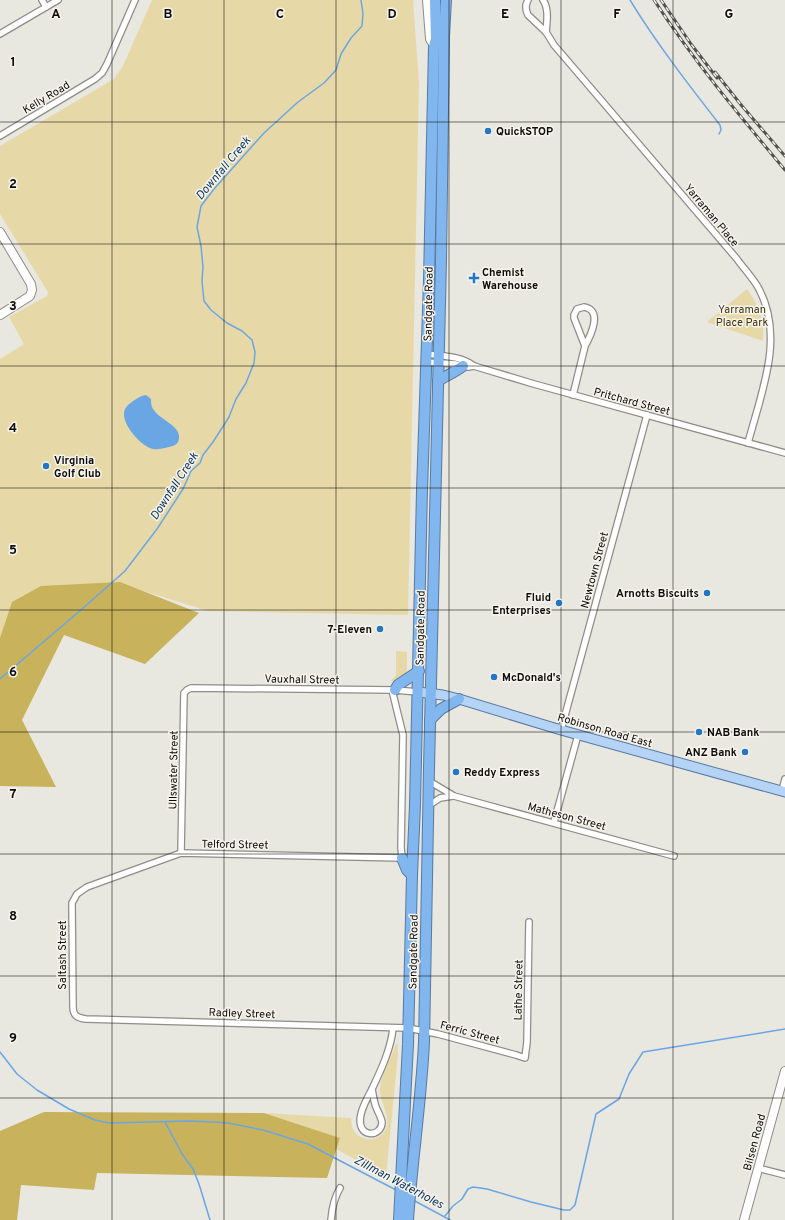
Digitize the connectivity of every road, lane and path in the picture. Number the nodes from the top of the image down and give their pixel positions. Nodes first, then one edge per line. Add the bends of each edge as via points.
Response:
1 (42, 0) edge
2 (58, 0) edge
3 (135, 0) edge
4 (427, 0) edge
5 (435, 0) edge
6 (441, 0) edge
7 (446, 0) edge
8 (528, 0) edge
9 (543, 0) edge
10 (46, 7) junction
11 (546, 32) junction
12 (0, 34) edge
13 (444, 36) junction
14 (434, 46) junction
15 (0, 136) edge
16 (0, 232) edge
17 (0, 315) edge
18 (585, 346) junction
19 (427, 358) junction
20 (439, 359) junction
21 (463, 366) junction
22 (474, 366) junction
23 (438, 381) junction
24 (573, 395) junction
25 (647, 415) junction
26 (748, 443) junction
27 (785, 453) edge
28 (419, 671) junction
29 (187, 690) joint
30 (393, 690) junction
31 (418, 692) junction
32 (431, 693) junction
33 (459, 699) junction
34 (430, 720) junction
35 (561, 730) junction
36 (578, 735) junction
37 (785, 779) edge
38 (428, 781) junction
39 (783, 792) edge
40 (454, 796) junction
41 (428, 806) junction
42 (554, 822) junction
43 (181, 853) junction
44 (674, 856) dead end
45 (402, 858) junction
46 (412, 875) junction
47 (77, 894) joint
48 (529, 922) dead end
49 (76, 1016) joint
50 (393, 1028) junction
51 (408, 1028) junction
52 (424, 1031) junction
53 (525, 1058) joint
54 (785, 1074) edge
55 (372, 1089) junction
56 (758, 1168) junction
57 (785, 1176) edge
58 (340, 1188) dead end
59 (406, 1212) edge
60 (331, 1220) edge
61 (399, 1220) edge
62 (744, 1220) edge

1 - 10 street
2 - 10 street
3 - 15 street, Kelly Road via 102,73
4 - 14 street, Sandgate Road via 430,39
5 - 14 highway, Sandgate Road
6 - 13 street, Sandgate Road
7 - 13 highway, Sandgate Road
8 - 11 street, Yarraman Place via 526,11
9 - 11 street via 546,7
10 - 12 street
11 - 26 street, Yarraman Place via 554,45 753,279 765,300 772,325 772,354
13 - 20 highway, Sandgate Road
14 - 19 highway, Sandgate Road
16 - 17 street via 32,288 28,298
18 - 18 street via 574,318 577,309 584,307 592,310 594,317
18 - 24 street
19 - 20 street, Pritchard Street
19 - 28 highway, Sandgate Road
20 - 21 street, Pritchard Street
20 - 22 street, Pritchard Street via 459,359
20 - 23 highway, Sandgate Road
21 - 22 street, Pritchard Street
21 - 23 highway
22 - 24 street, Pritchard Street
23 - 32 highway, Sandgate Road
24 - 25 street, Pritchard Street
25 - 26 street, Pritchard Street
25 - 35 street, Newtown Street
26 - 27 street, Pritchard Street
28 - 30 highway
28 - 31 highway, Sandgate Road
29 - 30 street, Vauxhall Street
29 - 43 street, Ullswater Street via 184,693
30 - 31 street, Vauxhall Street
30 - 45 street via 403,735
31 - 32 main road, Robinson Road East
31 - 46 highway, Sandgate Road
32 - 33 main road, Robinson Road East
32 - 34 highway, Sandgate Road
33 - 34 highway via 440,708
33 - 35 main road, Robinson Road East
34 - 38 highway, Sandgate Road
35 - 36 main road, Robinson Road East
36 - 39 main road, Robinson Road East
36 - 42 street
37 - 39 street
38 - 40 street, Matheson Street
38 - 41 highway, Sandgate Road
40 - 41 street via 443,797
40 - 42 street, Matheson Street
41 - 52 highway, Sandgate Road
42 - 44 street, Matheson Street
43 - 45 street, Telford Street
43 - 47 street, Telford Street via 87,887
45 - 46 highway
46 - 51 highway, Sandgate Road
47 - 49 street, Saltash Street via 72,903 73,1011
48 - 53 street, Lathe Street
49 - 50 street, Radley Street via 86,1019
50 - 51 street, Radley Street
50 - 55 street via 390,1044
51 - 52 street, Ferric Street
51 - 59 highway, Sandgate Road via 401,1181
52 - 53 street, Ferric Street
52 - 59 highway, Sandgate Road via 421,1090 411,1190
54 - 56 street, Bilsen Road
55 - 55 street via 382,1125 376,1132 368,1133 364,1132 360,1121
56 - 57 street
56 - 62 street, Bilsen Road
58 - 60 street via 335,1197
59 - 61 highway, Sandgate Road

